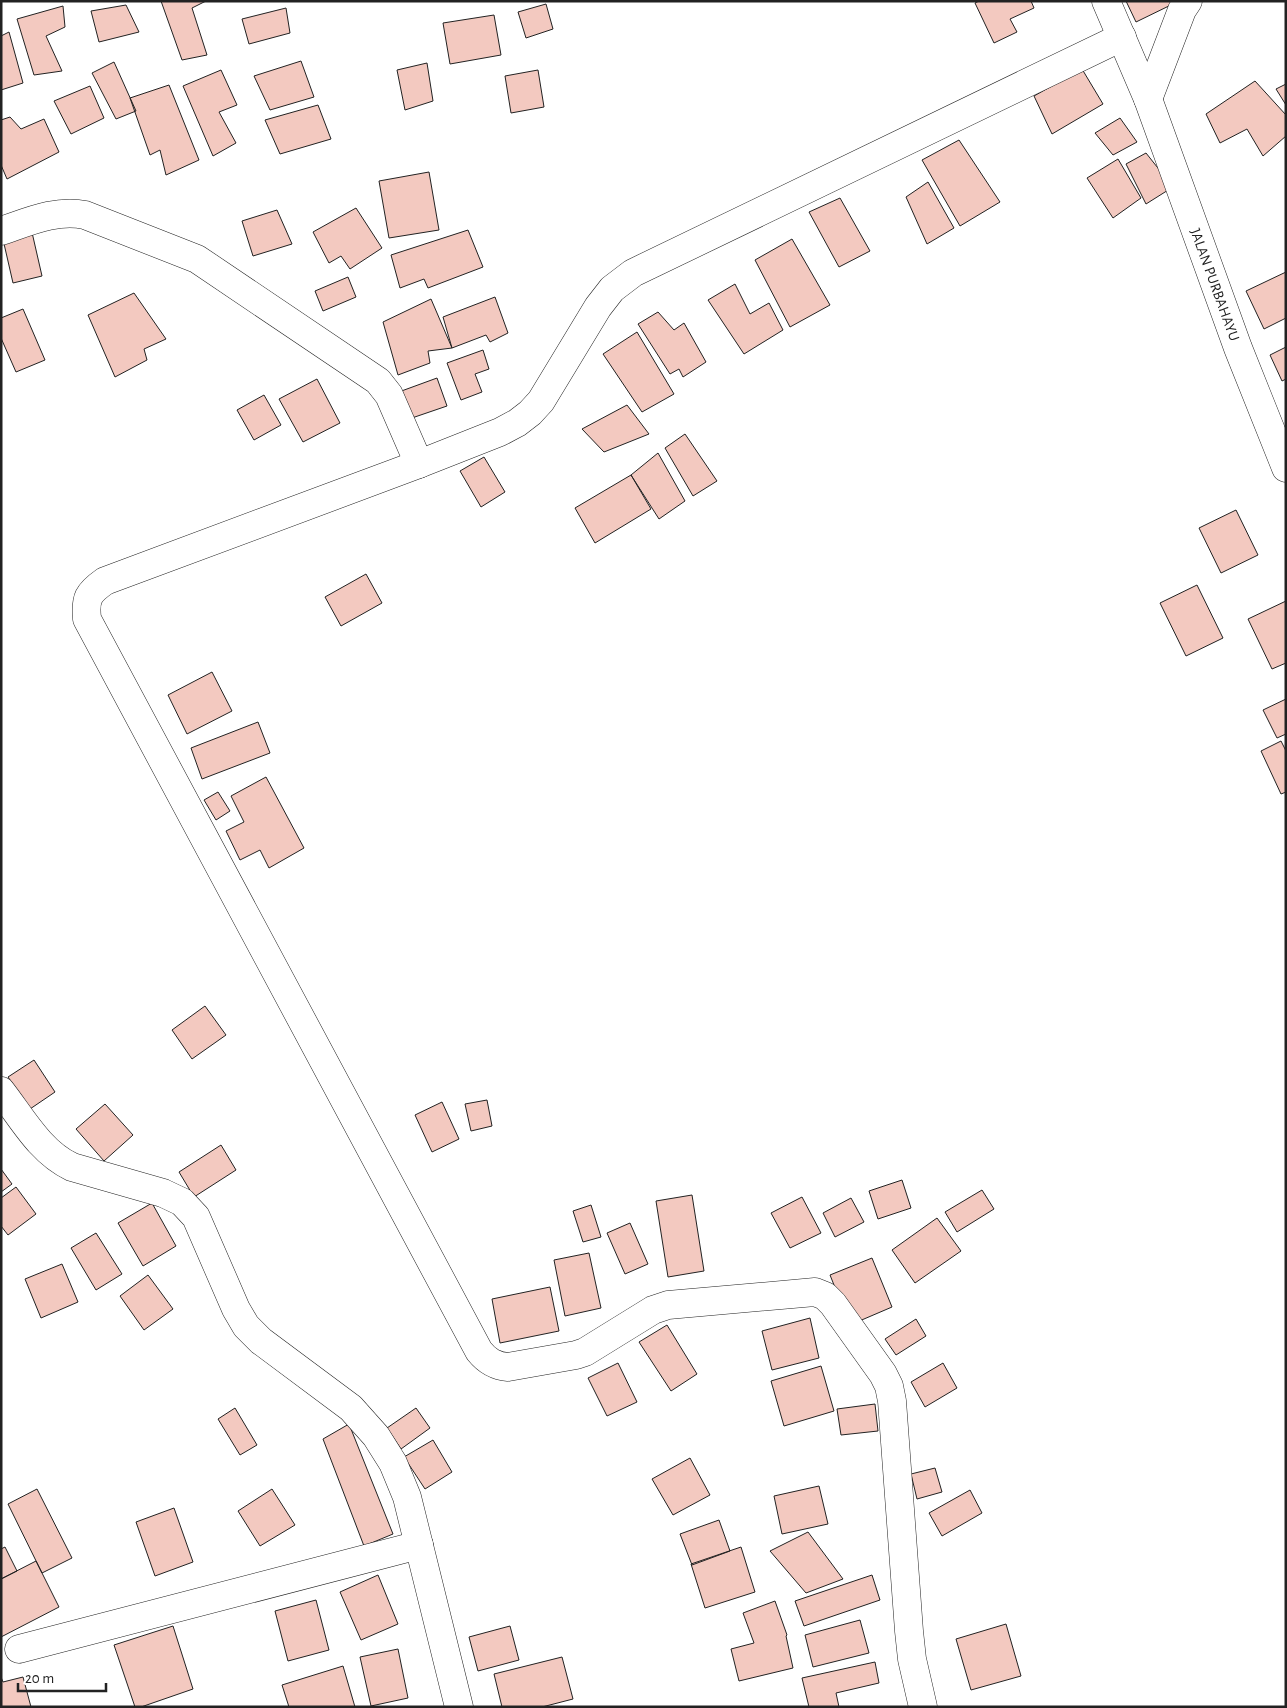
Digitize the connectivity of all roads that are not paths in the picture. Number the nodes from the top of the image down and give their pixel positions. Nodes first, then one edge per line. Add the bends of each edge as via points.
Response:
1 (1106, 1) edge
2 (1188, 1) edge
3 (1122, 37) junction
4 (1148, 99) junction
5 (1, 231) edge
6 (419, 464) junction
7 (1286, 468) edge
8 (1, 1091) edge
9 (419, 1545) junction
10 (19, 1649) dead end
11 (459, 1707) edge
12 (923, 1707) edge

1 - 3 street, JALAN PURBAHAYU
2 - 4 street
3 - 4 street, JALAN PURBAHAYU
3 - 6 street via 633,273 612,289 598,307 541,401 530,413 500,432
4 - 7 street, JALAN PURBAHAYU via 1238,348
5 - 6 street via 55,214 75,213 197,259 378,381 389,395
6 - 12 street via 105,581 92,590 85,604 87,619 486,1359 497,1366 508,1367 576,1355 668,1304 815,1292 833,1304 889,1386 909,1631
8 - 9 street via 42,1146 58,1160 163,1194 182,1202 196,1217 246,1326 350,1408 376,1436 393,1463 407,1497
9 - 10 street
9 - 11 street

